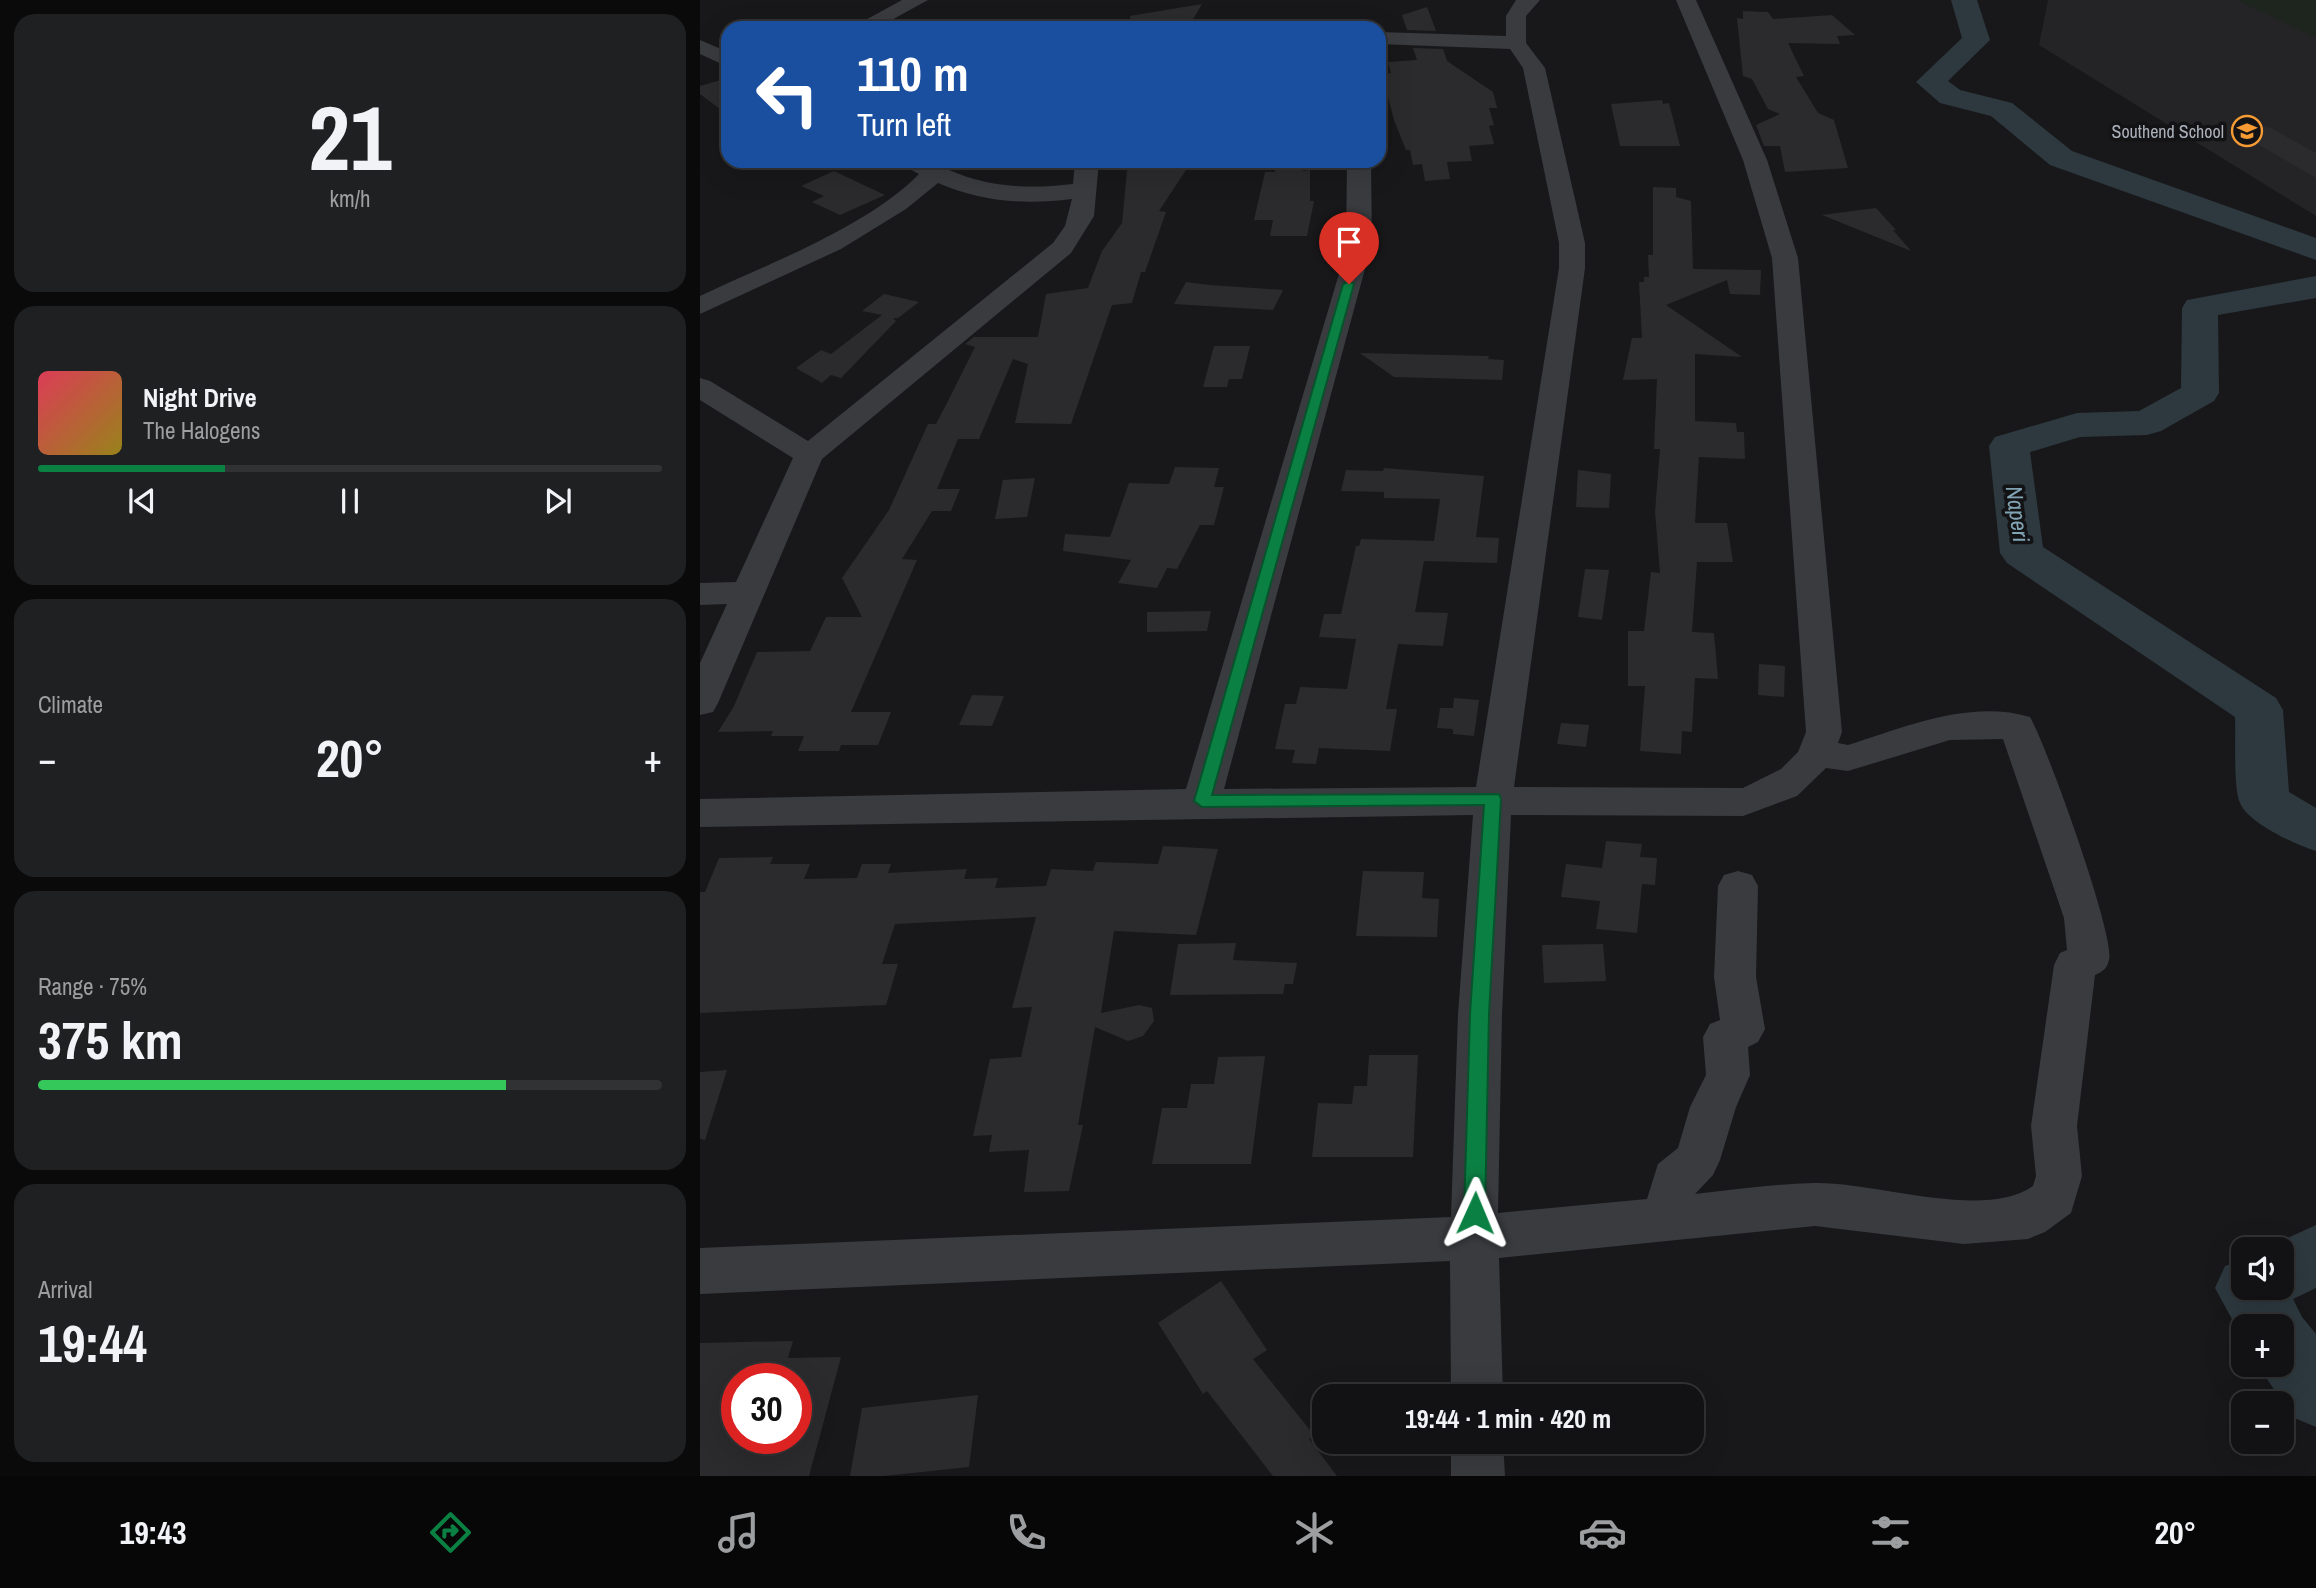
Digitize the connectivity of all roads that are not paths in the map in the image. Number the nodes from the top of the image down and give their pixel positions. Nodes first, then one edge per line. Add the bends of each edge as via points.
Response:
1 (918, 0) edge
2 (1530, 0) edge
3 (1686, 0) edge
4 (875, 21) edge
5 (1386, 38) edge
6 (1516, 43) junction
7 (700, 46) edge
8 (721, 57) edge
9 (940, 168) edge
10 (942, 168) edge
11 (1086, 168) edge
12 (1359, 168) edge
13 (1083, 190) junction
14 (700, 306) edge
15 (700, 387) edge
16 (809, 455) junction
17 (747, 593) junction
18 (700, 594) edge
19 (700, 702) edge
20 (1818, 754) junction
21 (1493, 799) junction
22 (1202, 801) junction
23 (700, 813) edge
24 (1738, 886) dead end
25 (1667, 1218) junction
26 (1474, 1238) junction
27 (700, 1271) edge
28 (1477, 1384) edge
29 (1477, 1454) edge
30 (1478, 1476) edge

1 - 4 street
2 - 6 street via 1520,6 1516,16
3 - 20 street via 1732,102 1785,258 1824,732
5 - 6 street
6 - 21 street via 1534,68 1572,243 1572,268
7 - 8 street
9 - 14 street via 894,205 832,243
10 - 13 street via 977,191 1002,196
11 - 13 street
12 - 22 street via 1359,243 1354,267
13 - 16 street via 1086,212 1079,230 1062,248
15 - 16 street
16 - 17 street
17 - 18 street
17 - 19 street
20 - 21 street via 1797,779 1743,802
20 - 25 street via 1848,758 1949,727 2017,726 2084,918 2089,959 2075,965 2054,1126 2059,1176 2054,1198 2028,1217 1964,1222 1815,1204
21 - 22 street
21 - 26 street via 1480,1014
22 - 23 street
24 - 25 street via 1735,977 1743,1029 1725,1038 1728,1075 1697,1160 1675,1179
25 - 26 street
26 - 27 street
26 - 28 street
29 - 30 street

